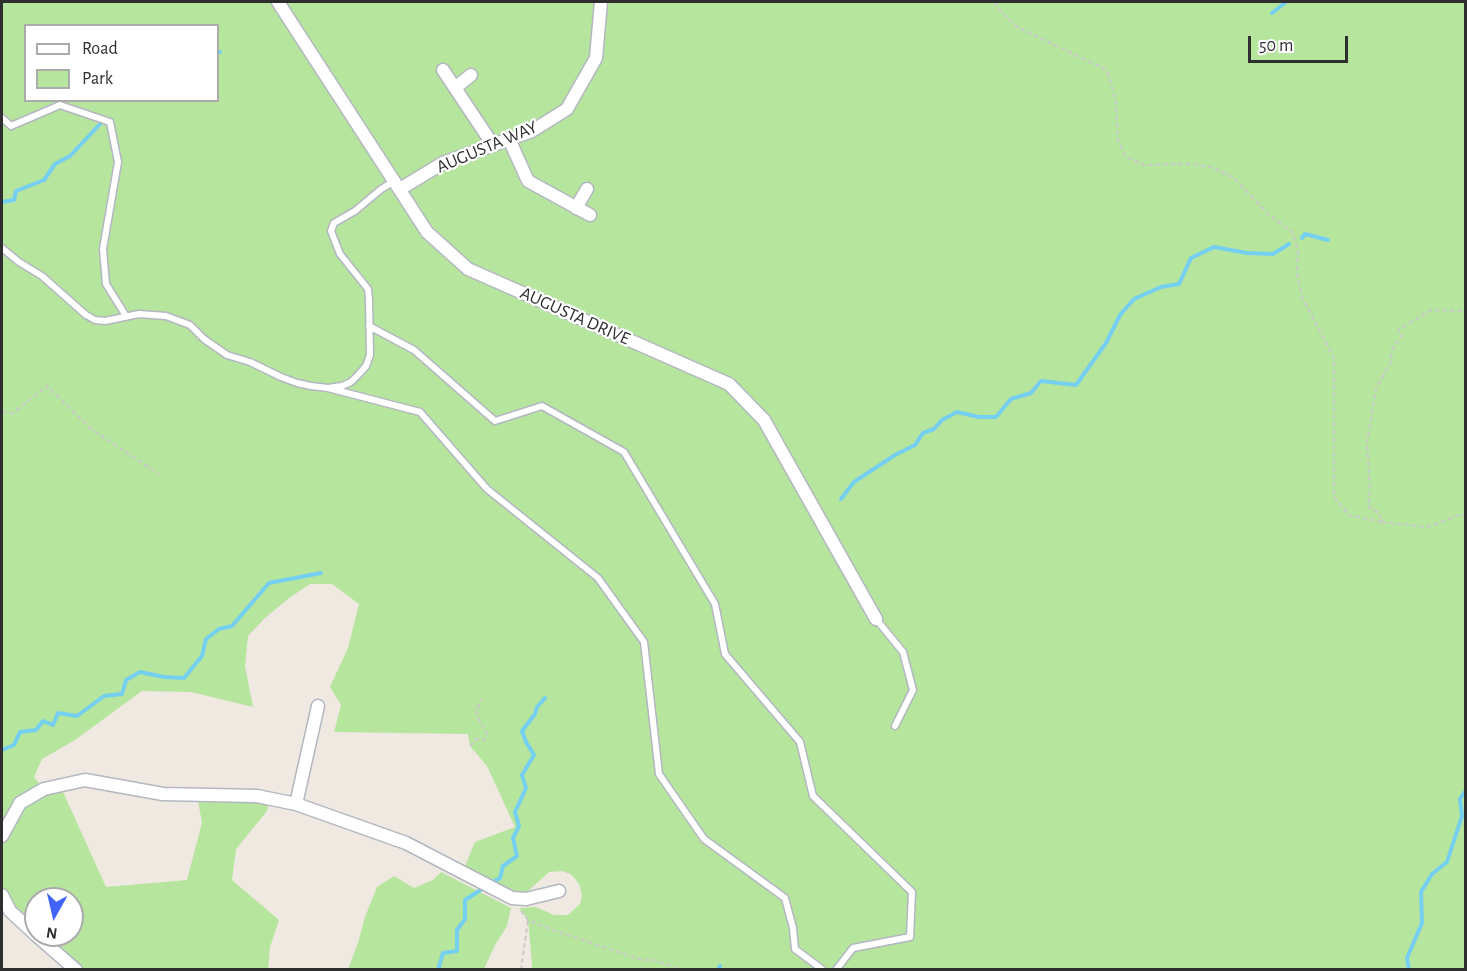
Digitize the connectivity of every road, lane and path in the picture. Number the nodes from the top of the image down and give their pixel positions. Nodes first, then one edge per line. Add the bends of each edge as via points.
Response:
1 (278, 2) edge
2 (601, 2) edge
3 (995, 2) edge
4 (443, 70) dead end
5 (471, 75) dead end
6 (455, 87) junction
7 (2, 118) edge
8 (509, 140) junction
9 (493, 145) junction
10 (397, 185) junction
11 (587, 189) dead end
12 (576, 208) junction
13 (590, 215) dead end
14 (2, 248) edge
15 (1466, 311) edge
16 (126, 316) junction
17 (369, 326) junction
18 (328, 388) junction
19 (2, 412) edge
20 (159, 474) dead end
21 (1466, 515) edge
22 (1382, 522) junction
23 (876, 619) joint
24 (482, 699) dead end
25 (318, 706) dead end
26 (895, 726) dead end
27 (470, 746) dead end
28 (296, 804) junction
29 (2, 836) edge
30 (559, 891) dead end
31 (2, 895) edge
32 (518, 898) junction
33 (528, 920) junction
34 (24, 923) edge
35 (50, 947) edge
36 (76, 969) edge
37 (521, 969) edge
38 (681, 969) edge
39 (823, 969) edge
40 (836, 969) edge

1 - 10 street, AUGUSTA DRIVE
2 - 8 street, AUGUSTA WAY via 596,58 567,109
3 - 22 path via 1015,26 1107,70 1116,102 1118,141 1126,157 1144,165 1211,167 1234,178 1268,214 1292,232 1298,251 1302,297 1334,358 1334,497 1349,515
4 - 6 street
5 - 6 street
6 - 9 street
7 - 16 lane via 11,126 60,105 110,122 118,162 103,249 106,284
8 - 9 street, AUGUSTA WAY
8 - 12 street via 528,181
9 - 10 street, AUGUSTA WAY
10 - 17 lane via 380,190 334,223 331,231 340,255 368,289
10 - 23 street, AUGUSTA DRIVE via 427,232 468,269 729,384 764,420
11 - 12 street
12 - 13 street
14 - 16 lane via 42,276 86,315 105,321
15 - 22 path via 1431,310 1398,330 1402,336 1392,349 1391,361 1376,389 1367,443 1368,506 1379,513
16 - 18 lane via 153,314 180,320 227,355 297,383
17 - 18 lane via 370,355 366,366 351,381
17 - 40 lane via 414,350 495,421 542,406 624,452 716,604 725,654 800,742 813,796 912,892 910,937 853,948
18 - 39 lane via 420,412 487,489 598,578 644,642 659,774 704,839 785,898 795,949
19 - 20 path via 13,413 46,386 91,429
21 - 22 path via 1427,527
23 - 26 lane via 903,652 914,690
24 - 27 path via 477,718 487,734 484,740 477,739
25 - 28 street
28 - 29 street via 257,796 163,794 85,780 44,789 20,802
28 - 32 street via 406,843
30 - 32 street
31 - 34 street
32 - 33 path via 519,908
33 - 37 path
33 - 38 path via 642,960
35 - 36 street

